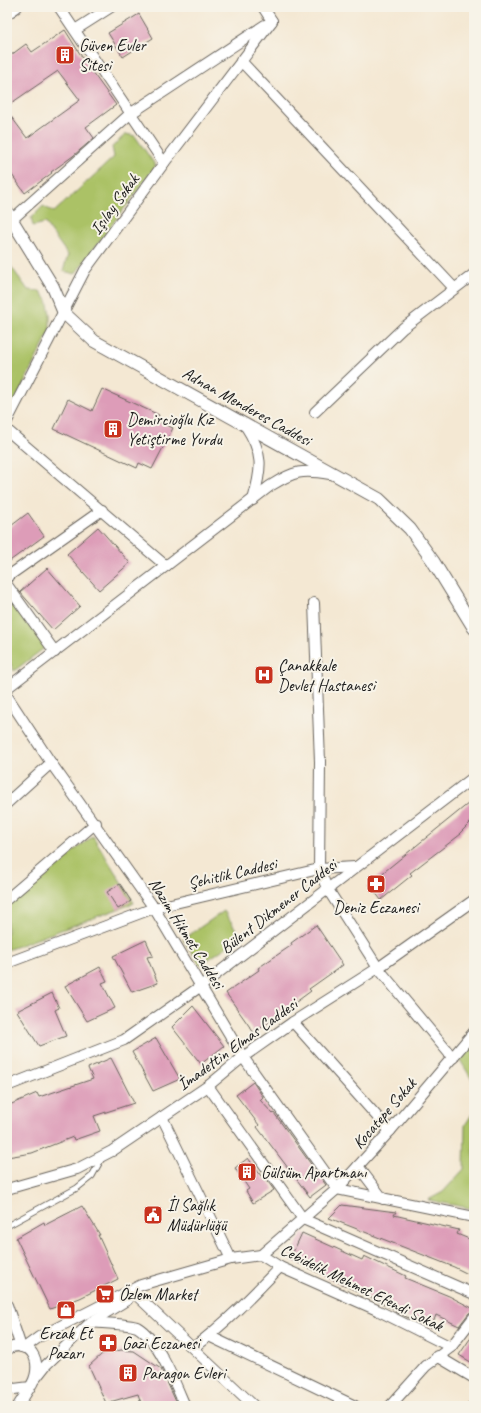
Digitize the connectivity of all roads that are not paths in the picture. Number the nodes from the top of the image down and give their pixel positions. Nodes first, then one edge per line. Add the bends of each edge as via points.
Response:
1 (17, 7) edge
2 (59, 7) edge
3 (111, 7) edge
4 (263, 7) edge
5 (7, 14) edge
6 (272, 21) junction
7 (75, 30) junction
8 (241, 61) junction
9 (130, 114) junction
10 (164, 162) junction
11 (9, 219) edge
12 (474, 274) edge
13 (454, 288) junction
14 (64, 313) junction
15 (315, 412) dead end
16 (7, 421) edge
17 (243, 423) junction
18 (7, 430) edge
19 (337, 474) junction
20 (254, 500) junction
21 (102, 510) junction
22 (166, 566) junction
23 (7, 577) edge
24 (7, 585) edge
25 (314, 603) dead end
26 (474, 628) edge
27 (55, 652) junction
28 (7, 688) edge
29 (7, 696) edge
30 (51, 763) junction
31 (474, 777) edge
32 (7, 803) edge
33 (96, 823) junction
34 (355, 867) junction
35 (319, 869) junction
36 (327, 888) junction
37 (7, 898) edge
38 (474, 900) edge
39 (154, 908) junction
40 (7, 963) edge
41 (378, 968) junction
42 (201, 986) junction
43 (293, 1022) junction
44 (474, 1032) edge
45 (243, 1057) junction
46 (453, 1058) junction
47 (7, 1086) edge
48 (208, 1086) junction
49 (162, 1117) junction
50 (390, 1131) junction
51 (103, 1155) junction
52 (358, 1166) junction
53 (7, 1189) edge
54 (337, 1189) junction
55 (383, 1199) junction
56 (474, 1217) edge
57 (303, 1219) junction
58 (7, 1226) edge
59 (261, 1255) junction
60 (230, 1259) junction
61 (280, 1267) junction
62 (134, 1293) junction
63 (474, 1294) edge
64 (7, 1305) edge
65 (474, 1317) edge
66 (91, 1322) junction
67 (209, 1336) junction
68 (22, 1347) junction
69 (194, 1347) junction
70 (450, 1347) junction
71 (7, 1349) edge
72 (437, 1356) junction
73 (474, 1378) edge
74 (33, 1383) junction
75 (7, 1386) edge
76 (18, 1406) edge
77 (185, 1406) edge
78 (254, 1406) edge
79 (354, 1406) edge
80 (390, 1406) edge

1 - 5 street
2 - 7 street
3 - 7 street
4 - 6 street
6 - 8 street, Işılay Sokak
6 - 9 street
7 - 9 street
8 - 10 street, Işılay Sokak
8 - 13 street
9 - 10 street
9 - 11 street
10 - 14 street, Işılay Sokak via 85,270
11 - 14 street, Adnan Menderes Caddesi via 53,287
12 - 13 street
13 - 15 street via 403,328
14 - 16 street, Işılay Sokak
14 - 17 street, Adnan Menderes Caddesi via 94,341
17 - 19 street, Adnan Menderes Caddesi
17 - 20 street via 256,442 260,460 260,476
18 - 21 street
19 - 20 street via 309,470 289,474
19 - 26 street, Adnan Menderes Caddesi via 379,499 410,529
20 - 22 street
21 - 22 street
21 - 23 street
22 - 27 street
24 - 27 street
25 - 35 street via 320,762
27 - 28 street
29 - 30 street, Nazım Hikmet Caddesi
30 - 32 street
30 - 33 street, Nazım Hikmet Caddesi
31 - 34 street, Bülent Dikmener Caddesi
33 - 37 street
33 - 39 street, Nazım Hikmet Caddesi
34 - 35 street, Şehitlik Caddesi
34 - 36 street, Bülent Dikmener Caddesi
35 - 36 street
35 - 39 street, Şehitlik Caddesi
36 - 41 street
36 - 42 street, Bülent Dikmener Caddesi
38 - 41 street, İmadettin Elmas Caddesi
39 - 40 street, Şehitlik Caddesi
39 - 42 street, Nazım Hikmet Caddesi
41 - 43 street, İmadettin Elmas Caddesi
41 - 46 street
42 - 45 street, Nazım Hikmet Caddesi
42 - 47 street, Bülent Dikmener Caddesi via 124,1040
43 - 45 street, İmadettin Elmas Caddesi
43 - 50 street
44 - 46 street, Kocatepe Sokak
45 - 48 street, İmadettin Elmas Caddesi
45 - 54 street, Nazım Hikmet Caddesi
46 - 50 street, Kocatepe Sokak
48 - 49 street, İmadettin Elmas Caddesi
48 - 57 street
49 - 51 street, İmadettin Elmas Caddesi
49 - 60 street
50 - 52 street, Kocatepe Sokak
51 - 53 street, İmadettin Elmas Caddesi via 77,1168
51 - 58 lane via 92,1176 77,1188
52 - 54 street, Kocatepe Sokak
52 - 55 street
54 - 55 street
54 - 57 street, Kocatepe Sokak
55 - 56 street
57 - 59 street, Kocatepe Sokak
57 - 63 street
59 - 60 street
59 - 61 street, Cebidelik Mehmet Efendi Sokak
60 - 62 street via 141,1285
61 - 67 street
61 - 70 street, Cebidelik Mehmet Efendi Sokak via 377,1310
62 - 66 street
62 - 68 street
62 - 69 street
64 - 68 street
65 - 70 street
66 - 74 street via 46,1365
66 - 77 street via 137,1327 162,1356
67 - 69 street
67 - 79 street
68 - 71 street
68 - 74 street via 29,1351 38,1367
69 - 78 street
70 - 72 street
72 - 73 street
72 - 80 street
74 - 75 street via 14,1389
74 - 76 street

